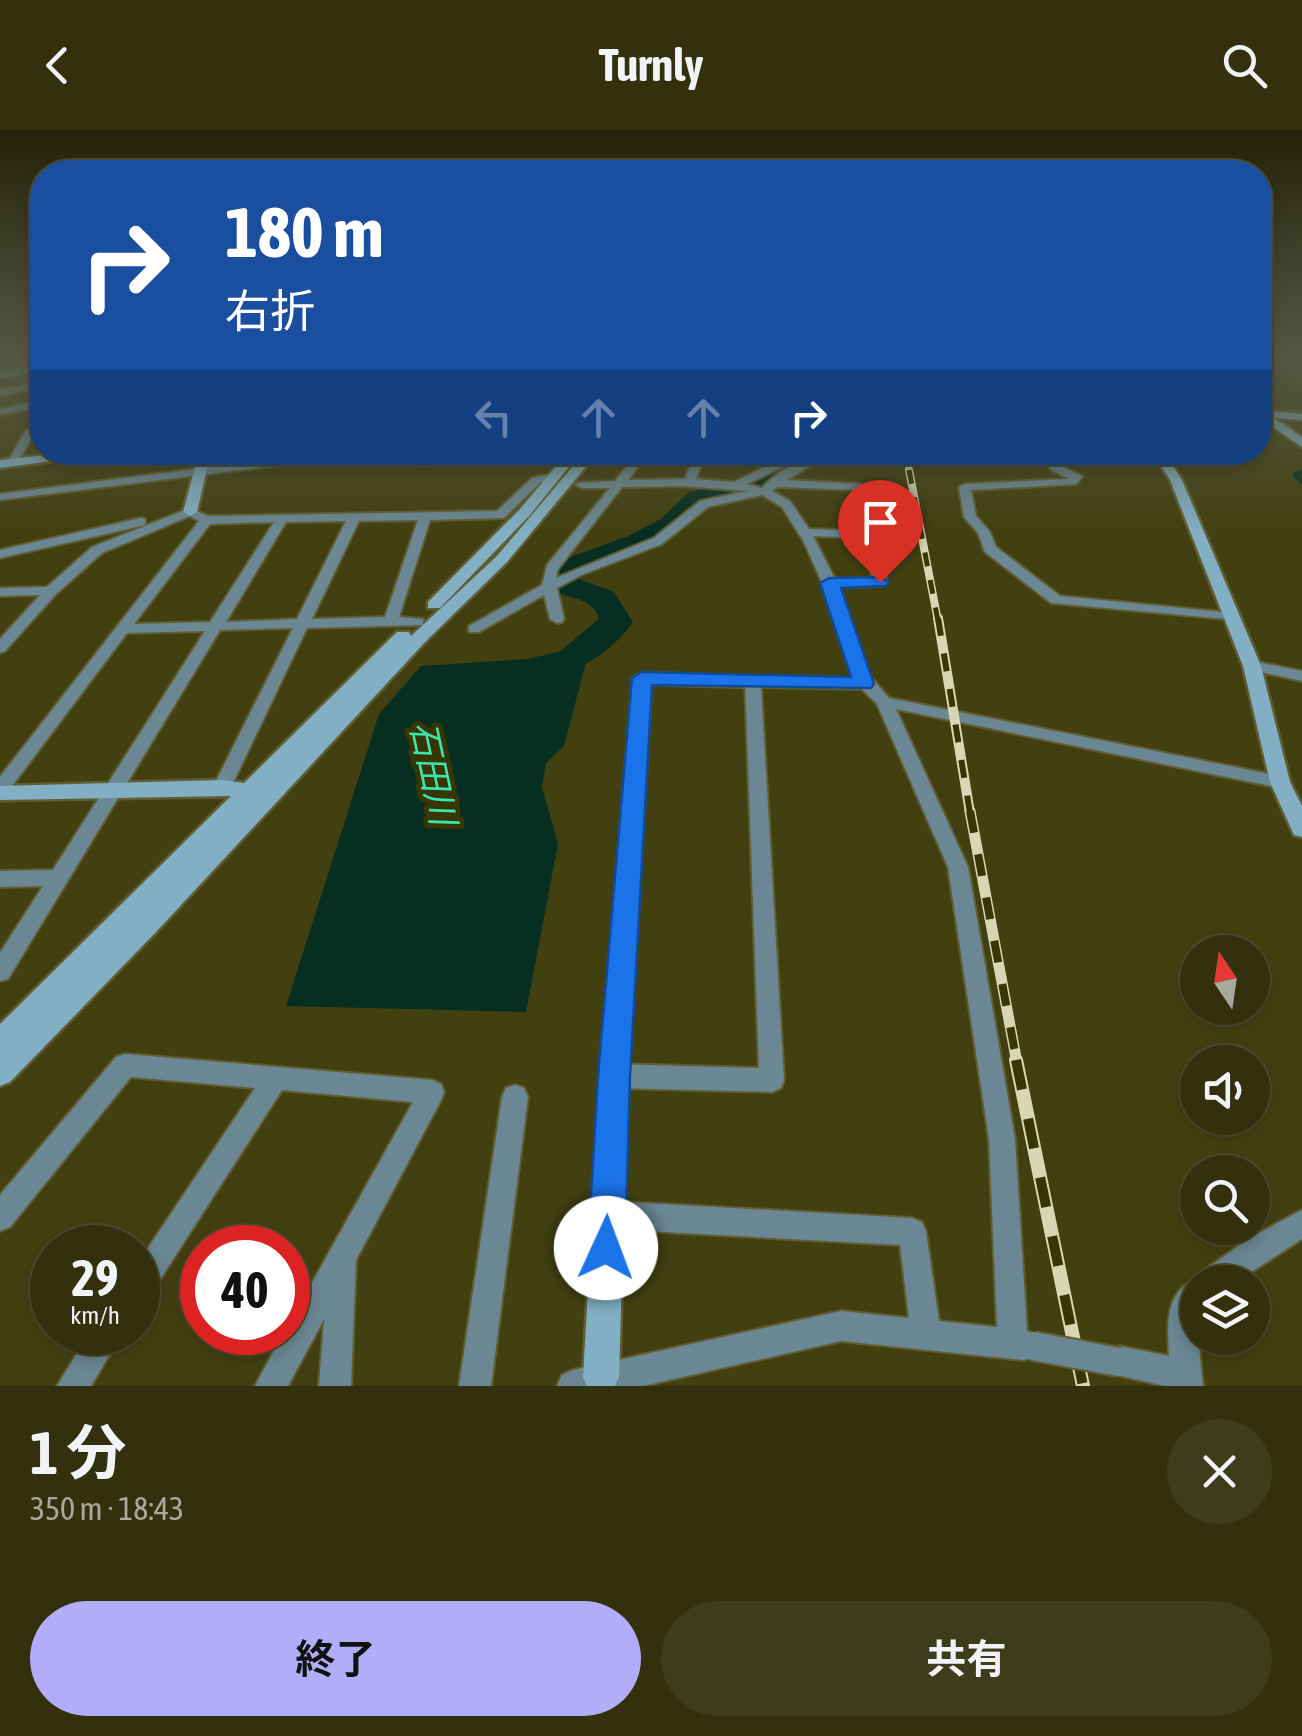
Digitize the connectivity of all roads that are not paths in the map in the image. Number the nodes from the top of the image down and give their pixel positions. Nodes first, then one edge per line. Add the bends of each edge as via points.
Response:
1 (1272, 422) edge
2 (30, 432) edge
3 (1302, 443) edge
4 (30, 463) edge
5 (203, 465) edge
6 (267, 465) edge
7 (564, 465) edge
8 (581, 465) edge
9 (635, 465) edge
10 (695, 465) edge
11 (780, 465) edge
12 (783, 465) edge
13 (1053, 465) edge
14 (1166, 465) edge
15 (4, 466) edge
16 (201, 474) junction
17 (553, 477) junction
18 (739, 483) junction
19 (688, 484) junction
20 (621, 485) junction
21 (582, 486) dead end
22 (769, 487) junction
23 (0, 497) edge
24 (190, 512) junction
25 (425, 516) junction
26 (354, 518) junction
27 (282, 519) junction
28 (206, 520) junction
29 (166, 521) junction
30 (802, 532) junction
31 (870, 535) junction
32 (0, 554) edge
33 (829, 583) junction
34 (549, 585) junction
35 (50, 591) junction
36 (0, 592) edge
37 (1232, 617) junction
38 (557, 619) dead end
39 (391, 621) junction
40 (418, 622) junction
41 (302, 623) junction
42 (215, 626) junction
43 (474, 628) dead end
44 (123, 629) junction
45 (7, 632) edge
46 (0, 648) edge
47 (1252, 666) junction
48 (1302, 676) edge
49 (753, 682) junction
50 (863, 684) junction
51 (884, 702) junction
52 (1280, 782) junction
53 (222, 788) junction
54 (114, 790) junction
55 (0, 792) edge
56 (259, 793) junction
57 (1302, 828) edge
58 (56, 878) junction
59 (0, 879) edge
60 (0, 972) edge
61 (1, 1032) edge
62 (0, 1073) edge
63 (614, 1076) junction
64 (275, 1080) junction
65 (515, 1097) dead end
66 (608, 1215) junction
67 (0, 1217) edge
68 (1302, 1224) edge
69 (160, 1255) edge
70 (342, 1256) junction
71 (1236, 1265) edge
72 (926, 1334) junction
73 (1023, 1345) junction
74 (93, 1355) edge
75 (1184, 1355) edge
76 (1185, 1380) edge
77 (587, 1382) edge
78 (73, 1386) edge
79 (271, 1386) edge
80 (336, 1386) edge
81 (475, 1386) edge

1 - 3 street
2 - 15 street
4 - 15 street
5 - 16 street
6 - 16 street
7 - 17 street
8 - 56 street via 502,560
9 - 20 street
10 - 19 street
11 - 18 street
12 - 22 street
13 - 37 street via 1076,476 1072,482 965,487 970,517 990,549 1056,600
14 - 37 street
16 - 23 street
16 - 24 street
17 - 25 street via 536,480 500,515
17 - 40 street
18 - 19 street
18 - 22 street
19 - 20 street
20 - 21 street
20 - 34 street via 552,568
22 - 30 street via 788,504
22 - 31 street via 861,487
22 - 34 street via 704,504 658,541
24 - 28 street
24 - 29 street
25 - 26 street
25 - 39 street
26 - 27 street
26 - 41 street
27 - 28 street
27 - 42 street
28 - 44 street
29 - 32 street
29 - 35 street via 96,550
30 - 31 street
30 - 33 street
31 - 33 street via 880,582
33 - 50 street
34 - 38 street
34 - 43 street
35 - 36 street
35 - 45 street
37 - 47 street
39 - 40 street
39 - 41 street
40 - 56 street
41 - 42 street
41 - 53 street
42 - 44 street
42 - 54 street
44 - 55 street
45 - 46 street
47 - 48 street
47 - 52 street
49 - 50 street
49 - 63 street via 642,678
49 - 63 street via 772,1080
50 - 51 street
51 - 52 street
51 - 73 street via 958,866 1002,1140
52 - 57 street
53 - 54 street
53 - 56 street
54 - 55 street
54 - 58 street
56 - 61 street
56 - 62 street
58 - 59 street
58 - 60 street
63 - 66 street
64 - 67 street via 125,1065
64 - 69 street
64 - 70 street via 432,1092
65 - 81 street
66 - 72 street via 912,1232
66 - 77 street
68 - 71 street
70 - 79 street
70 - 80 street
72 - 73 street
72 - 77 street via 841,1326
73 - 76 street, bridge
74 - 78 street
75 - 76 street

